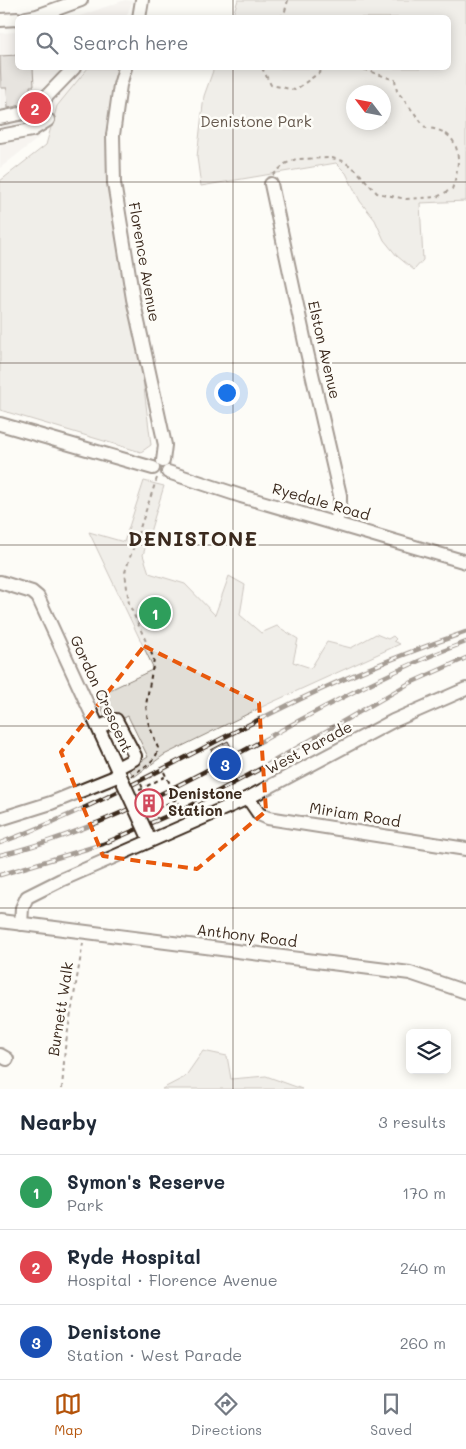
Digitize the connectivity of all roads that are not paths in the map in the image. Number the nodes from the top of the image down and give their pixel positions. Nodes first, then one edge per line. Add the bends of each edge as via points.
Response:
1 (81, 0) edge
2 (142, 0) edge
3 (41, 15) edge
4 (140, 15) edge
5 (15, 19) edge
6 (0, 20) edge
7 (72, 70) edge
8 (124, 70) edge
9 (0, 109) edge
10 (0, 118) edge
11 (48, 120) dead end
12 (1, 136) edge
13 (271, 184) road end
14 (0, 424) edge
15 (160, 469) junction
16 (335, 523) junction
17 (466, 562) edge
18 (0, 582) edge
19 (466, 689) edge
20 (99, 727) junction
21 (120, 775) junction
22 (248, 798) junction
23 (0, 819) edge
24 (149, 838) junction
25 (466, 849) edge
26 (0, 921) edge
27 (21, 924) junction
28 (466, 992) edge

1 - 3 street
2 - 4 street
5 - 6 street
7 - 10 street via 44,99 24,113
8 - 15 street, Florence Avenue via 114,134 114,183 133,298 165,446
9 - 10 street
10 - 12 street
11 - 12 street via 32,130
13 - 16 street, Elston Avenue via 340,495 340,510
14 - 15 street, Ryedale Road
15 - 16 street, Ryedale Road
16 - 17 street, Ryedale Road
18 - 20 street, Gordon Crescent via 38,597
19 - 22 street, West Parade via 393,721
20 - 21 street, Gordon Crescent
20 - 21 street via 116,720 134,756
21 - 23 street via 51,803
21 - 24 street, Gordon Crescent, bridge
22 - 24 street, West Parade
22 - 25 street, Miriam Road via 259,814 268,818
24 - 27 street, West Parade via 27,897
26 - 27 street, Anthony Road
27 - 28 street, Anthony Road via 410,973

